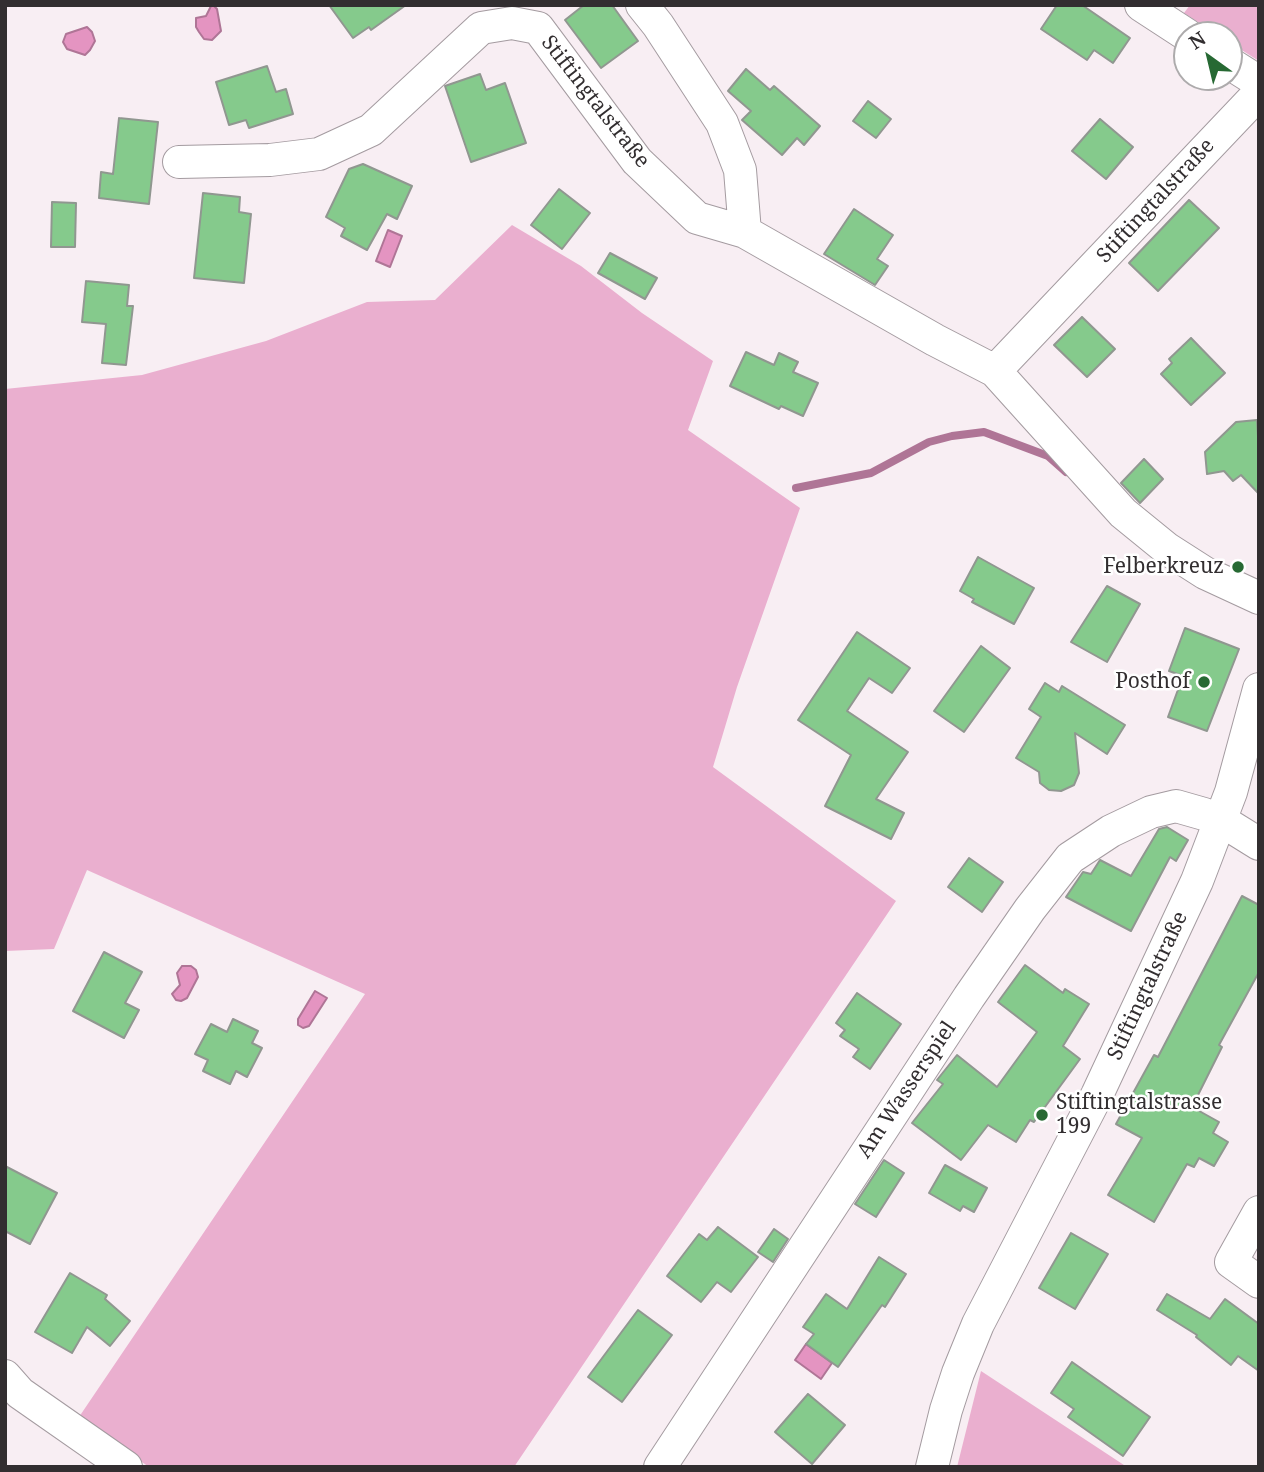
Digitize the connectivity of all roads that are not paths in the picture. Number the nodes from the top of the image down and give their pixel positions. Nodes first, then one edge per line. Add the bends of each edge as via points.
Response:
1 (642, 5) edge
2 (1141, 5) edge
3 (1173, 26) edge
4 (1243, 72) edge
5 (1259, 82) edge
6 (1259, 93) edge
7 (179, 162) dead end
8 (745, 232) junction
9 (995, 371) junction
10 (1259, 598) edge
11 (1259, 689) edge
12 (1222, 821) junction
13 (1259, 844) edge
14 (1259, 1212) edge
15 (1259, 1282) edge
16 (5, 1376) edge
17 (126, 1467) edge
18 (660, 1467) edge
19 (932, 1467) edge

1 - 8 street via 722,123 740,170
2 - 3 street
4 - 5 street
6 - 9 street, Stiftingtalstraße
7 - 8 street, Stiftingtalstraße via 319,154 371,130 481,28 512,23 538,28 637,161 697,218
8 - 9 street, Stiftingtalstraße
9 - 10 street, Stiftingtalstraße via 1123,513 1205,573
11 - 12 street, Stiftingtalstraße
12 - 13 street, Am Wasserspiel
12 - 18 street, Am Wasserspiel via 1176,806 1111,831 1070,858 969,997
12 - 19 street, Stiftingtalstraße via 1123,1040 978,1324 958,1373
14 - 15 street via 1231,1262
16 - 17 street via 20,1393

